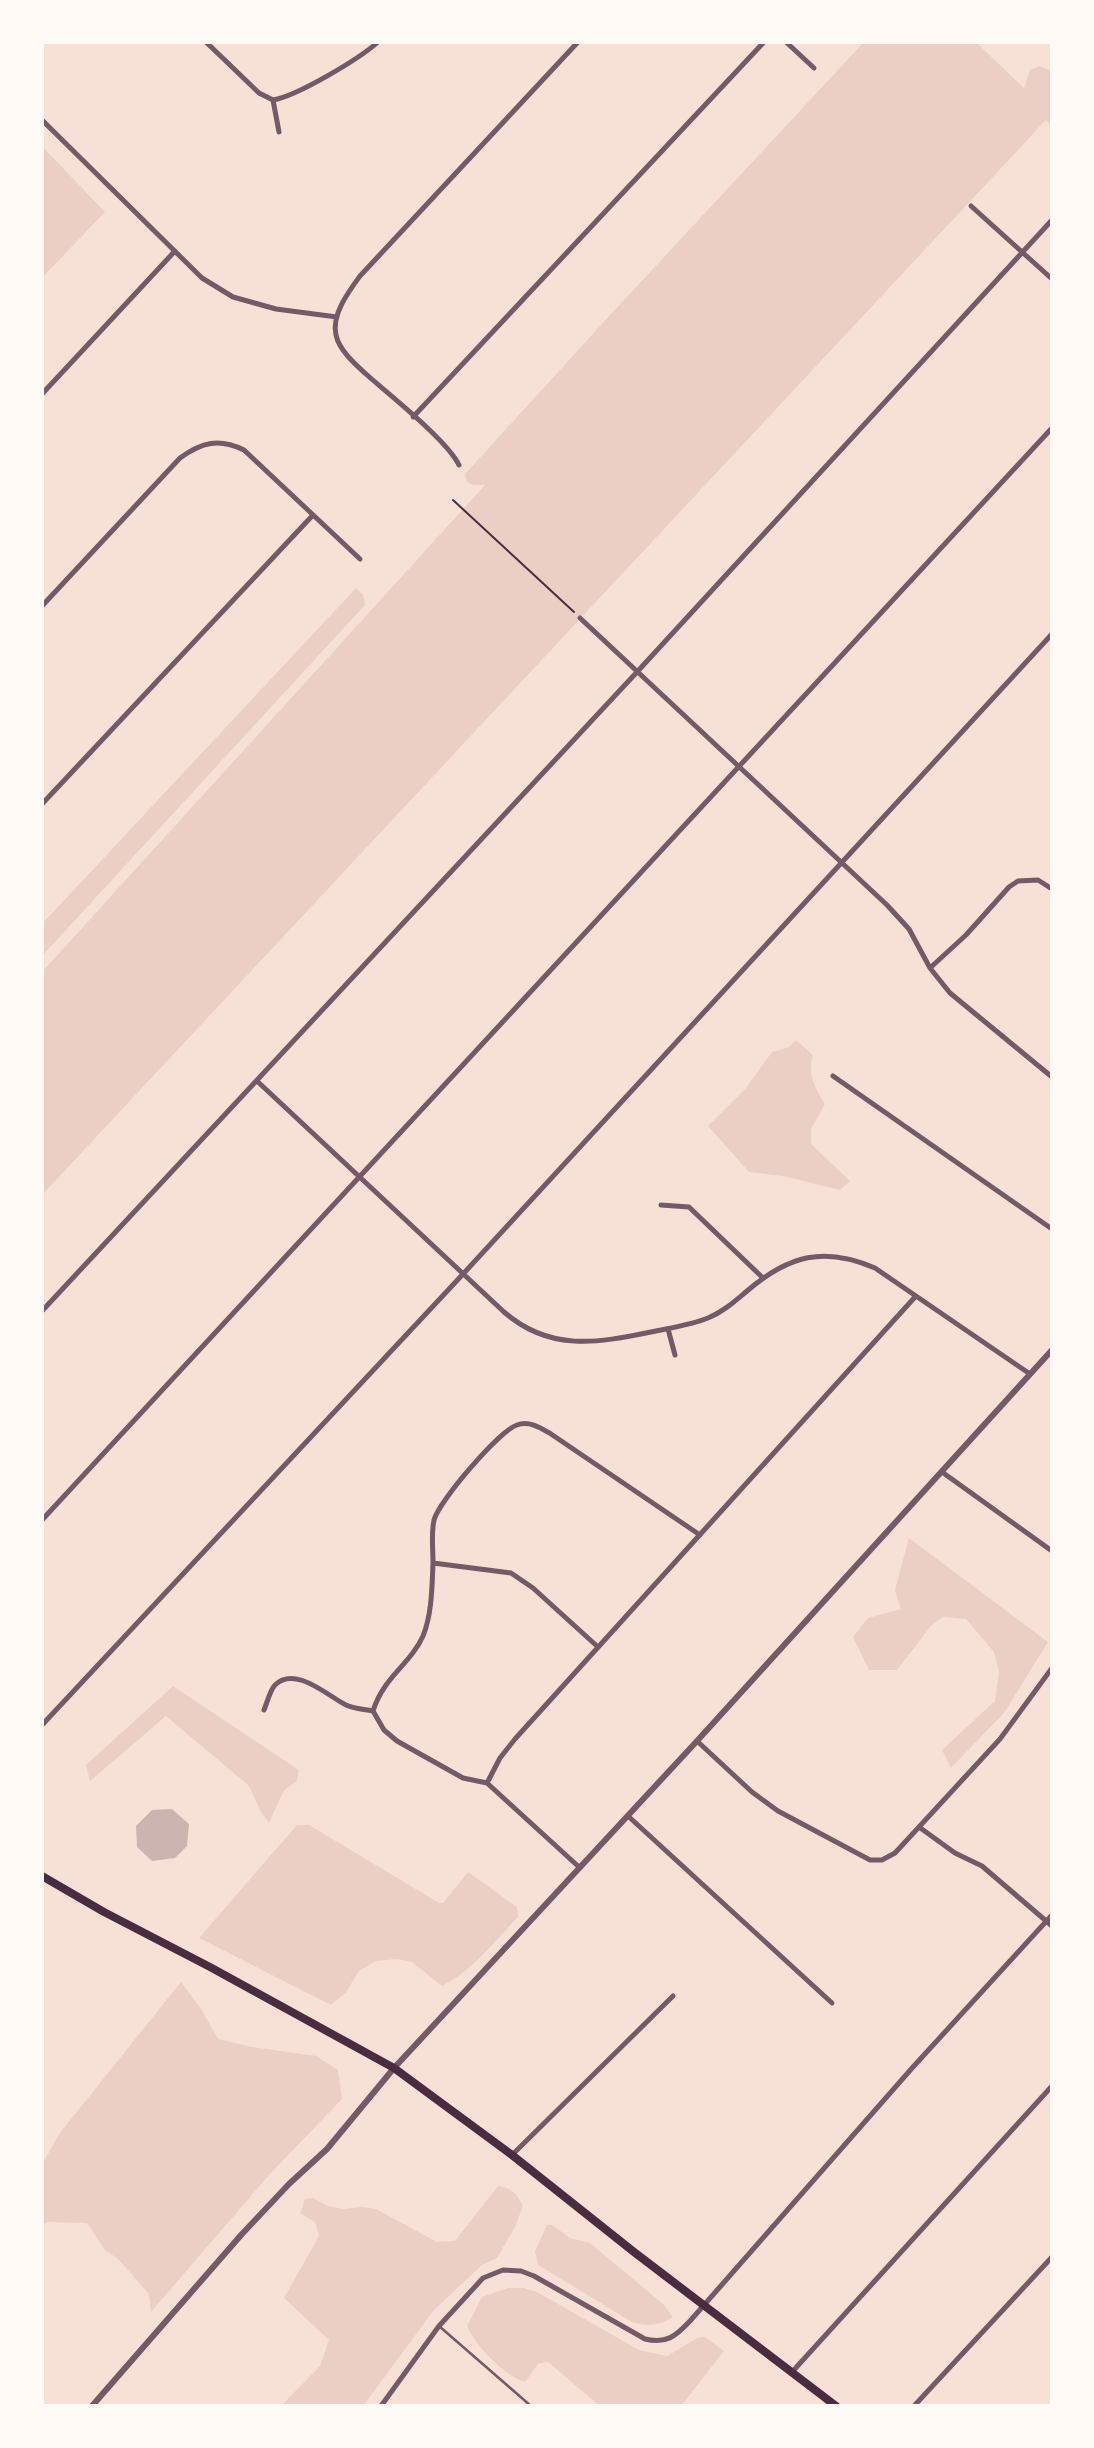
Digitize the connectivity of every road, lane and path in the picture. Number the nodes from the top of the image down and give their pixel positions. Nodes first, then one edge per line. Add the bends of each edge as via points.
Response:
1 (206, 42) edge
2 (378, 42) edge
3 (578, 42) edge
4 (764, 42) edge
5 (786, 42) edge
6 (814, 68) dead end
7 (272, 100) junction
8 (42, 120) edge
9 (279, 132) dead end
10 (971, 206) dead end
11 (1052, 220) edge
12 (175, 251) junction
13 (1023, 252) junction
14 (1052, 279) edge
15 (337, 317) junction
16 (42, 394) edge
17 (414, 417) junction
18 (1052, 428) edge
19 (459, 465) dead end
20 (453, 500) dead end
21 (313, 515) junction
22 (360, 559) dead end
23 (42, 606) edge
24 (580, 618) joint
25 (1052, 634) edge
26 (637, 672) junction
27 (738, 767) junction
28 (42, 804) edge
29 (841, 861) junction
30 (1052, 889) edge
31 (930, 968) junction
32 (833, 1076) dead end
33 (1052, 1077) edge
34 (257, 1081) junction
35 (359, 1178) junction
36 (661, 1205) dead end
37 (1052, 1229) edge
38 (464, 1273) junction
39 (763, 1278) junction
40 (915, 1297) junction
41 (42, 1311) edge
42 (668, 1329) junction
43 (1052, 1350) edge
44 (675, 1355) dead end
45 (1030, 1374) junction
46 (942, 1472) junction
47 (42, 1520) edge
48 (700, 1535) junction
49 (1052, 1551) edge
50 (433, 1563) junction
51 (598, 1647) junction
52 (1052, 1668) edge
53 (264, 1710) dead end
54 (373, 1711) junction
55 (42, 1725) edge
56 (697, 1741) junction
57 (487, 1783) junction
58 (628, 1816) junction
59 (919, 1827) junction
60 (579, 1867) junction
61 (42, 1876) edge
62 (1052, 1915) edge
63 (1049, 1923) edge
64 (673, 1996) dead end
65 (832, 2003) dead end
66 (394, 2068) junction
67 (1052, 2086) edge
68 (512, 2155) junction
69 (1052, 2257) edge
70 (704, 2305) junction
71 (439, 2326) junction
72 (792, 2372) junction
73 (92, 2406) edge
74 (381, 2406) edge
75 (531, 2406) edge
76 (836, 2406) edge
77 (914, 2406) edge

1 - 7 street
2 - 7 street via 351,62
3 - 15 street via 360,276
4 - 17 street
5 - 6 street
7 - 9 street
8 - 12 street
10 - 13 street
11 - 13 street
12 - 15 street via 202,278 233,297 276,309
12 - 16 street
13 - 14 street
13 - 26 street
15 - 17 street via 336,335 349,357
17 - 19 street
18 - 27 street
20 - 24 path
21 - 22 street
21 - 23 street via 244,450 230,443 197,446 180,458
21 - 28 street
24 - 26 street
25 - 29 street
26 - 27 street
26 - 34 street
27 - 29 street
27 - 35 street
29 - 31 street via 909,929
29 - 38 street
30 - 31 street via 1038,880 1018,881
31 - 33 street via 958,1001
32 - 37 street
34 - 35 street
34 - 41 street
35 - 38 street
35 - 47 street
36 - 39 street via 689,1207
38 - 42 street via 515,1321 561,1340 601,1342
38 - 55 street
39 - 40 street via 800,1260 842,1256 875,1268
39 - 42 street via 708,1318
40 - 45 street
40 - 48 street
42 - 44 street
43 - 45 street
45 - 46 street
46 - 49 street
46 - 56 street
48 - 50 street via 551,1434 523,1423 507,1430 439,1507 432,1530
48 - 51 street
50 - 51 street via 511,1573
50 - 54 street via 422,1637 389,1678
51 - 57 street via 515,1739
52 - 59 street via 1000,1739
53 - 54 street via 275,1685 294,1679 304,1680 346,1705
54 - 57 street via 397,1741 463,1777
56 - 58 street
56 - 59 street via 765,1803 870,1860 887,1859
57 - 60 street
58 - 60 street
58 - 65 street
59 - 63 street via 982,1866
60 - 66 street
61 - 66 main road
62 - 63 street
63 - 70 street via 913,2067
64 - 68 street
66 - 68 main road
66 - 73 street via 333,2143 242,2234
67 - 72 street
68 - 70 main road
69 - 77 street
70 - 71 street via 671,2339 659,2342 645,2339 534,2276 503,2270 483,2278
70 - 72 main road
71 - 74 street
71 - 75 lane
72 - 76 main road

